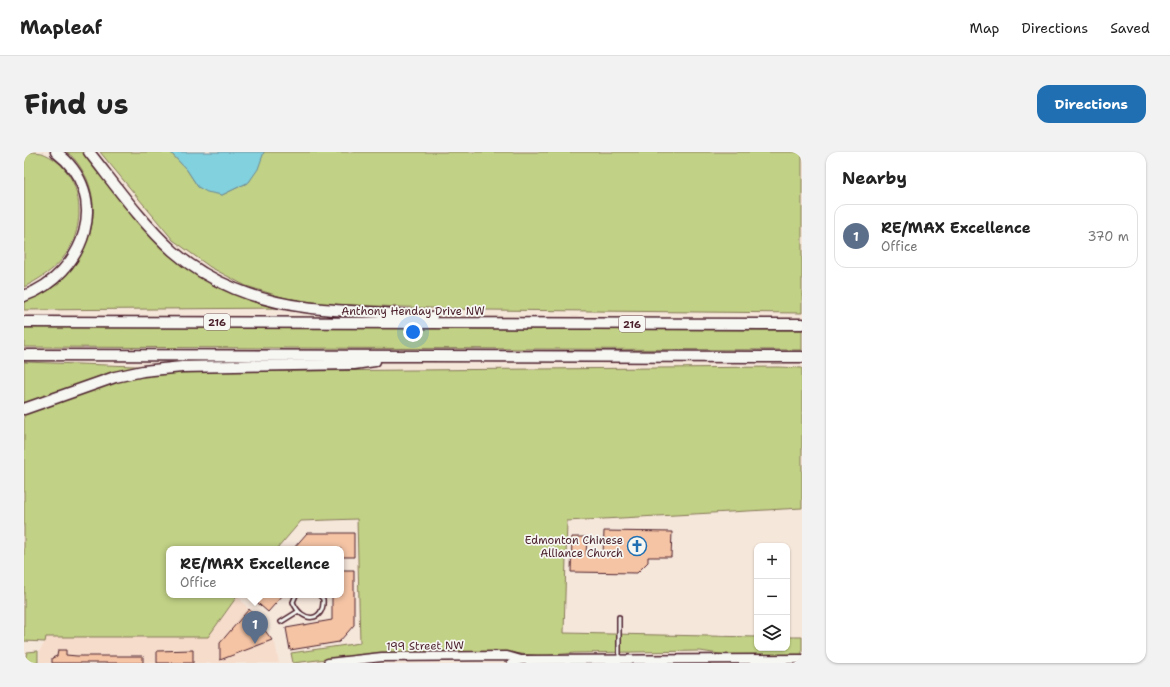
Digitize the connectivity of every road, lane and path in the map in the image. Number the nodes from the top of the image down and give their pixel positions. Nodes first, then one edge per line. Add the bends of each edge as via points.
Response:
1 (56, 152) edge
2 (89, 152) edge
3 (24, 296) edge
4 (24, 322) edge
5 (461, 323) junction
6 (802, 324) edge
7 (24, 355) edge
8 (411, 356) junction
9 (802, 357) edge
10 (24, 409) edge
11 (295, 598) edge
12 (323, 598) edge
13 (297, 612) junction
14 (619, 617) dead end
15 (280, 622) dead end
16 (802, 659) edge
17 (440, 660) edge
18 (522, 660) junction
19 (554, 661) edge
20 (579, 661) edge
21 (618, 661) edge
22 (328, 663) edge
23 (512, 663) edge

1 - 3 highway via 78,176 86,194 87,219 84,237 74,256 48,284
2 - 5 highway via 156,235 174,252 219,282 280,304 405,314
4 - 5 highway, Anthony Henday Drive NW / 216
5 - 6 highway, Anthony Henday Drive NW / 216
7 - 8 highway
8 - 9 highway
8 - 10 highway via 354,364 182,367 143,371 115,377
11 - 13 lane via 293,602
12 - 13 lane via 324,606 321,613 311,618
13 - 15 lane
14 - 21 lane
16 - 21 main road, 199 Street NW
17 - 18 main road, 199 Street NW via 506,656
17 - 22 main road, 199 Street NW via 382,657
18 - 19 main road, 199 Street NW
18 - 23 main road, 199 Street NW
19 - 20 main road, 199 Street NW
20 - 21 main road, 199 Street NW

